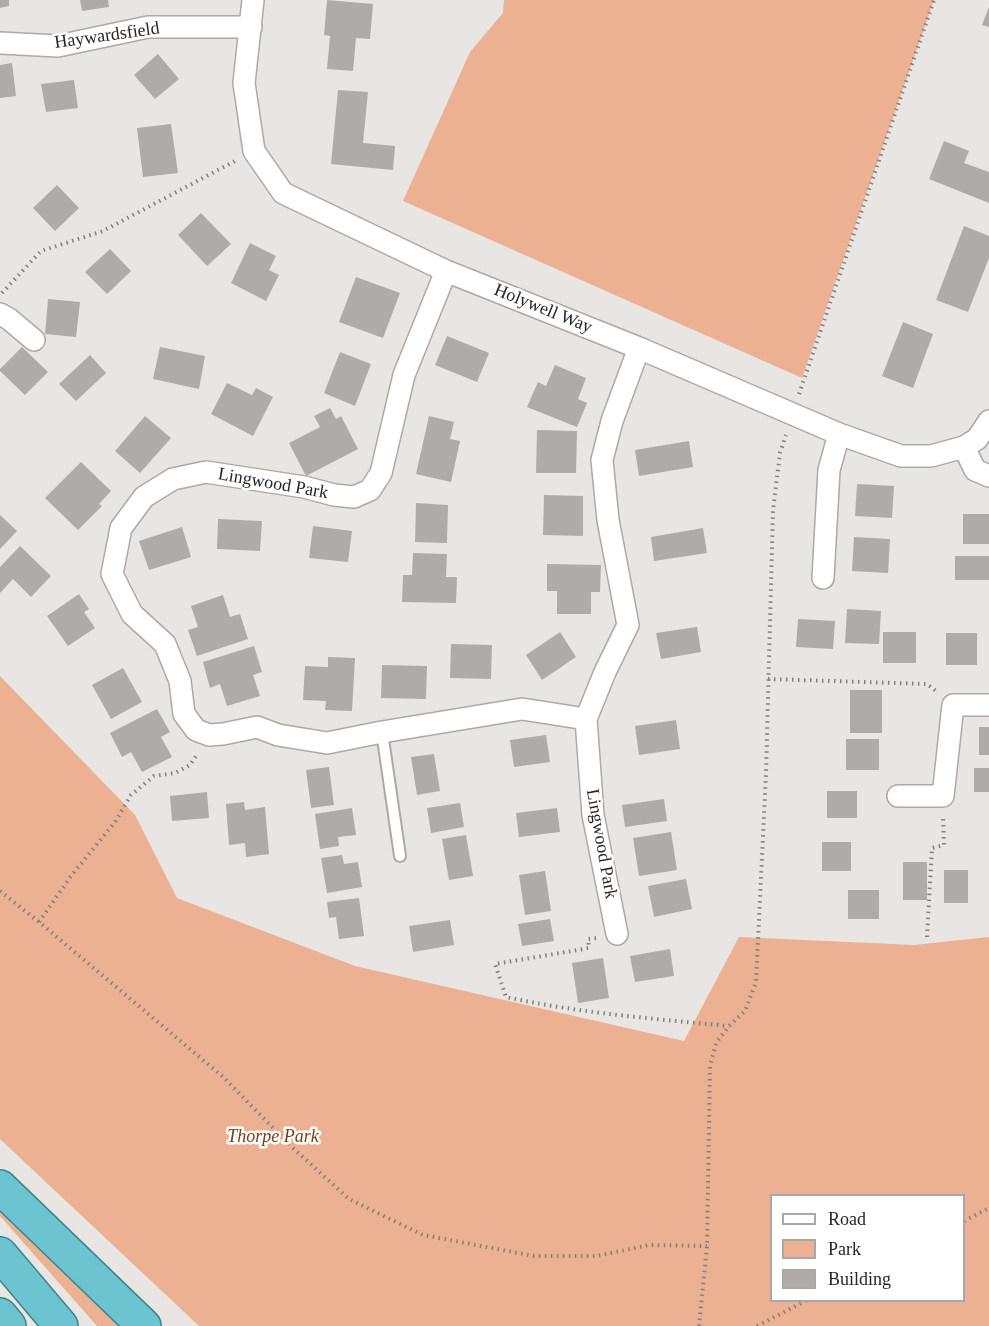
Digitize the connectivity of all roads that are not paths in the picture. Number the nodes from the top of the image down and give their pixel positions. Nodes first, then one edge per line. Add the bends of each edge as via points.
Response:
1 (253, 0) edge
2 (251, 27) junction
3 (0, 43) edge
4 (446, 271) junction
5 (0, 314) edge
6 (34, 340) dead end
7 (639, 348) junction
8 (989, 421) edge
9 (839, 434) junction
10 (964, 447) junction
11 (989, 476) edge
12 (823, 578) dead end
13 (989, 705) edge
14 (586, 718) junction
15 (382, 732) junction
16 (898, 796) dead end
17 (399, 856) dead end
18 (618, 934) road end
19 (0, 1187) edge
20 (0, 1254) edge
21 (0, 1315) edge
22 (9, 1326) edge
23 (61, 1326) edge
24 (144, 1326) edge

1 - 2 street, Holywell Way
2 - 3 street, Haywardsfield via 148,27 58,46
2 - 4 street, Holywell Way via 244,84 254,151 283,193
4 - 7 street, Holywell Way
4 - 15 street, Lingwood Park via 404,375 381,472 370,490 354,497 334,495 304,486 206,472 173,479 144,497 121,528 112,574 132,614 165,644 180,681 184,714 196,729 209,735 257,727 327,744
5 - 6 street
7 - 9 street, Holywell Way
7 - 14 street, Lingwood Park via 602,460 608,520 628,625
8 - 10 street, Holywell Way via 977,439
9 - 10 street, Holywell Way via 901,456 932,456
9 - 12 street via 829,470
10 - 11 street via 975,470
13 - 16 street via 953,705 942,796
14 - 15 street via 522,709
14 - 18 street, Lingwood Park via 593,815
15 - 17 lane
19 - 24 highway
20 - 23 highway
21 - 22 highway

